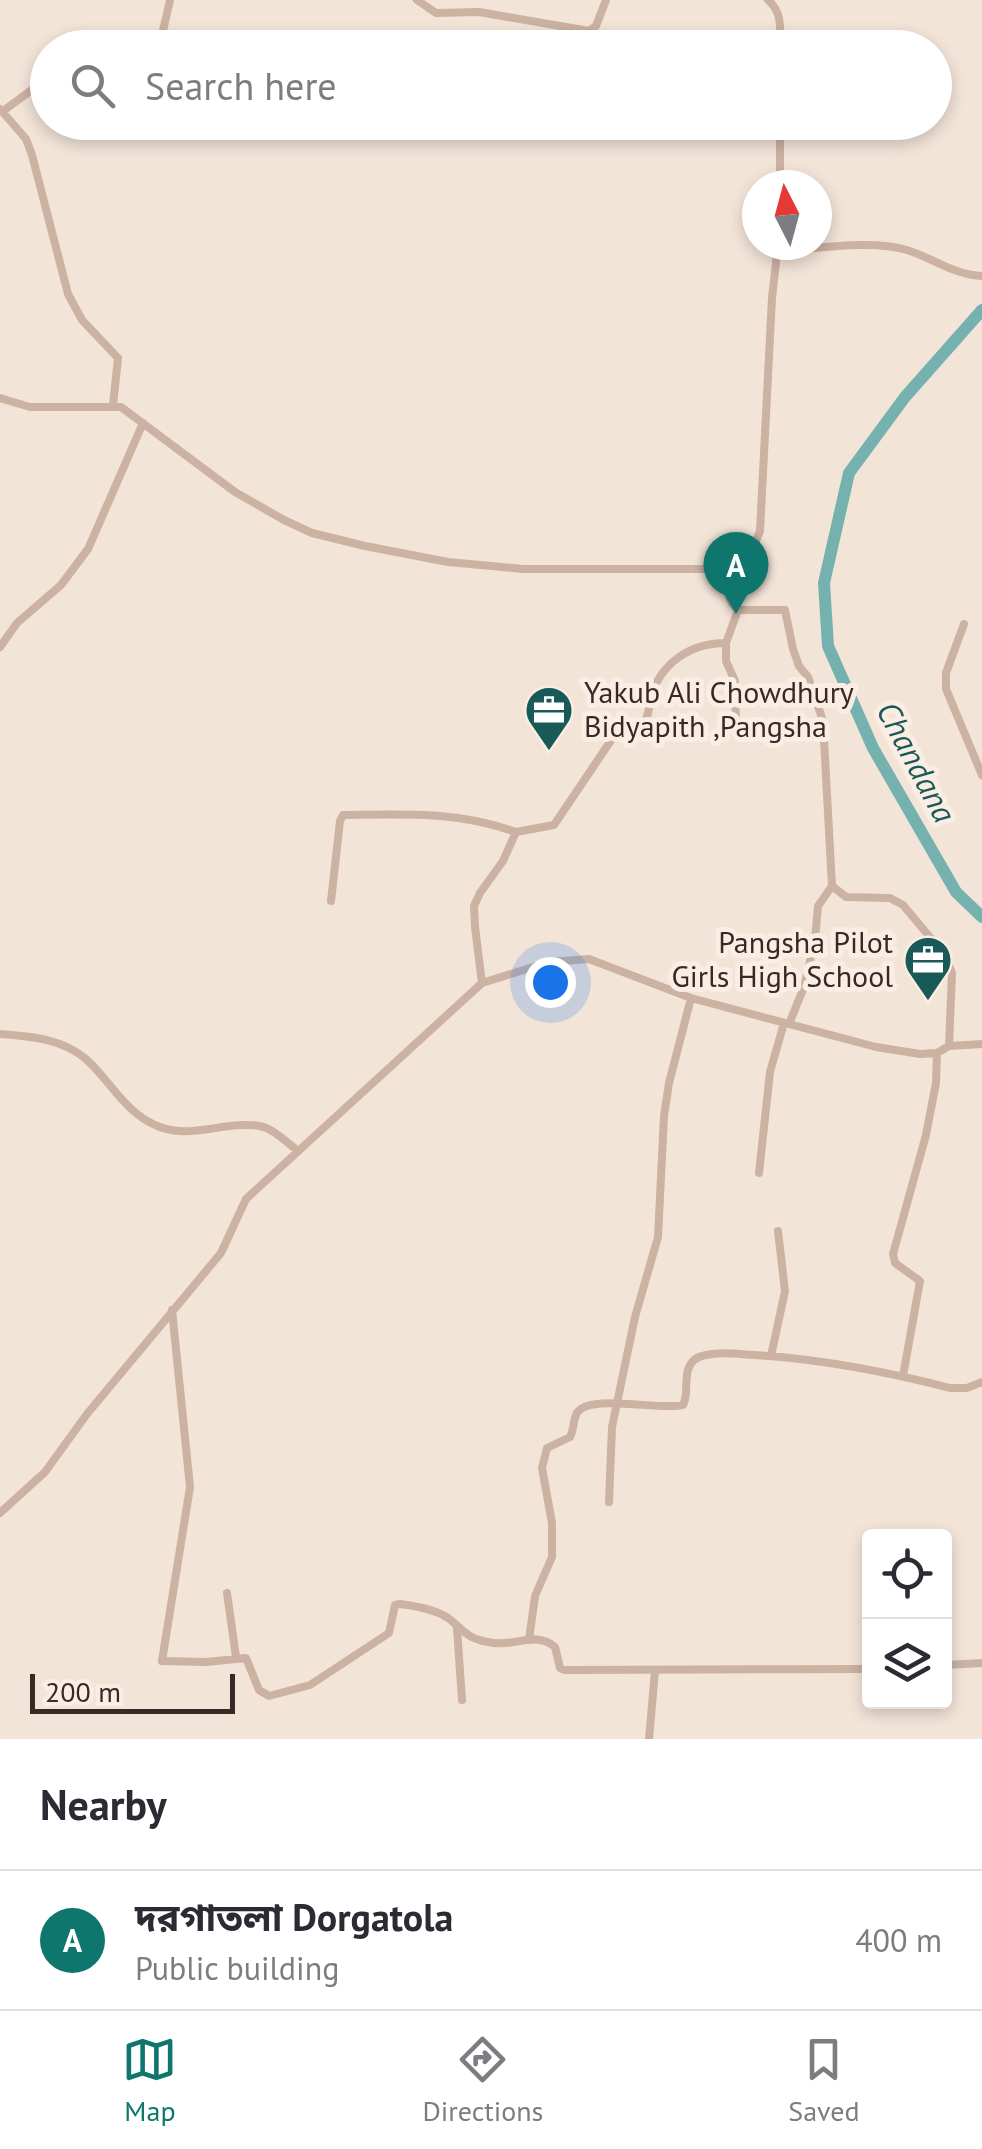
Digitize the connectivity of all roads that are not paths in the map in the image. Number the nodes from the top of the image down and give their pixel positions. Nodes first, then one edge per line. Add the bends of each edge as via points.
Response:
1 (170, 0) edge
2 (416, 0) edge
3 (606, 0) edge
4 (768, 0) edge
5 (163, 30) edge
6 (583, 30) edge
7 (590, 30) edge
8 (780, 30) edge
9 (30, 90) edge
10 (1, 110) edge
11 (780, 140) edge
12 (780, 170) edge
13 (832, 248) edge
14 (777, 260) edge
15 (982, 276) edge
16 (0, 398) edge
17 (113, 405) junction
18 (144, 424) junction
19 (724, 569) junction
20 (738, 610) junction
21 (964, 624) dead end
22 (726, 643) junction
23 (0, 646) edge
24 (736, 729) dead end
25 (982, 775) edge
26 (516, 832) junction
27 (832, 886) junction
28 (331, 901) dead end
29 (482, 983) junction
30 (691, 998) junction
31 (787, 1024) junction
32 (0, 1034) edge
33 (982, 1044) edge
34 (949, 1046) junction
35 (937, 1053) junction
36 (298, 1150) junction
37 (759, 1173) dead end
38 (778, 1231) dead end
39 (172, 1310) junction
40 (771, 1356) junction
41 (902, 1376) junction
42 (982, 1382) edge
43 (618, 1403) junction
44 (609, 1502) dead end
45 (0, 1513) edge
46 (227, 1593) dead end
47 (457, 1628) junction
48 (529, 1640) junction
49 (236, 1657) junction
50 (982, 1663) edge
51 (952, 1665) edge
52 (862, 1668) edge
53 (655, 1671) junction
54 (462, 1700) dead end
55 (648, 1739) edge

1 - 5 street
2 - 6 street via 436,13 479,12
3 - 7 street
4 - 8 street via 777,7
9 - 10 street
10 - 17 street via 32,155 68,294 118,358
11 - 12 street
13 - 15 street via 909,250
14 - 19 street via 760,531 754,546
16 - 17 street via 46,408
17 - 18 street
18 - 19 street via 284,520 365,546 523,569
18 - 23 street via 88,550
19 - 20 street
20 - 22 street
20 - 27 street via 785,610 793,649 824,720
21 - 25 street via 946,689
22 - 24 street
22 - 26 street via 703,646 665,667 646,720 616,733 562,816 552,826
26 - 28 street via 436,813 344,815
26 - 29 street via 474,906
27 - 31 street via 818,906 804,987
27 - 34 street via 846,897 890,898 903,905 945,955 952,973
29 - 30 street via 549,962 589,959
29 - 36 street
30 - 31 street
30 - 43 street via 666,1099 658,1237
31 - 35 street via 908,1054
31 - 37 street via 770,1072
32 - 36 street via 69,1048 154,1125 172,1131 262,1126
33 - 34 street
34 - 35 street
35 - 41 street via 926,1135 892,1254 920,1281
36 - 39 street via 246,1199 221,1252
38 - 40 street via 786,1291
39 - 45 street via 45,1472
39 - 49 street via 190,1487 161,1659
40 - 41 street
40 - 43 street via 698,1357 689,1368 683,1406
41 - 42 street via 950,1388
43 - 44 street
43 - 48 street via 582,1408 570,1436 548,1448 542,1460 552,1556 535,1596
46 - 49 street
47 - 48 street via 498,1644
47 - 49 street via 429,1610 396,1605 389,1632 310,1686 269,1696 246,1658
47 - 54 street
48 - 53 street via 555,1647 561,1670
50 - 51 street
52 - 53 street
53 - 55 street

